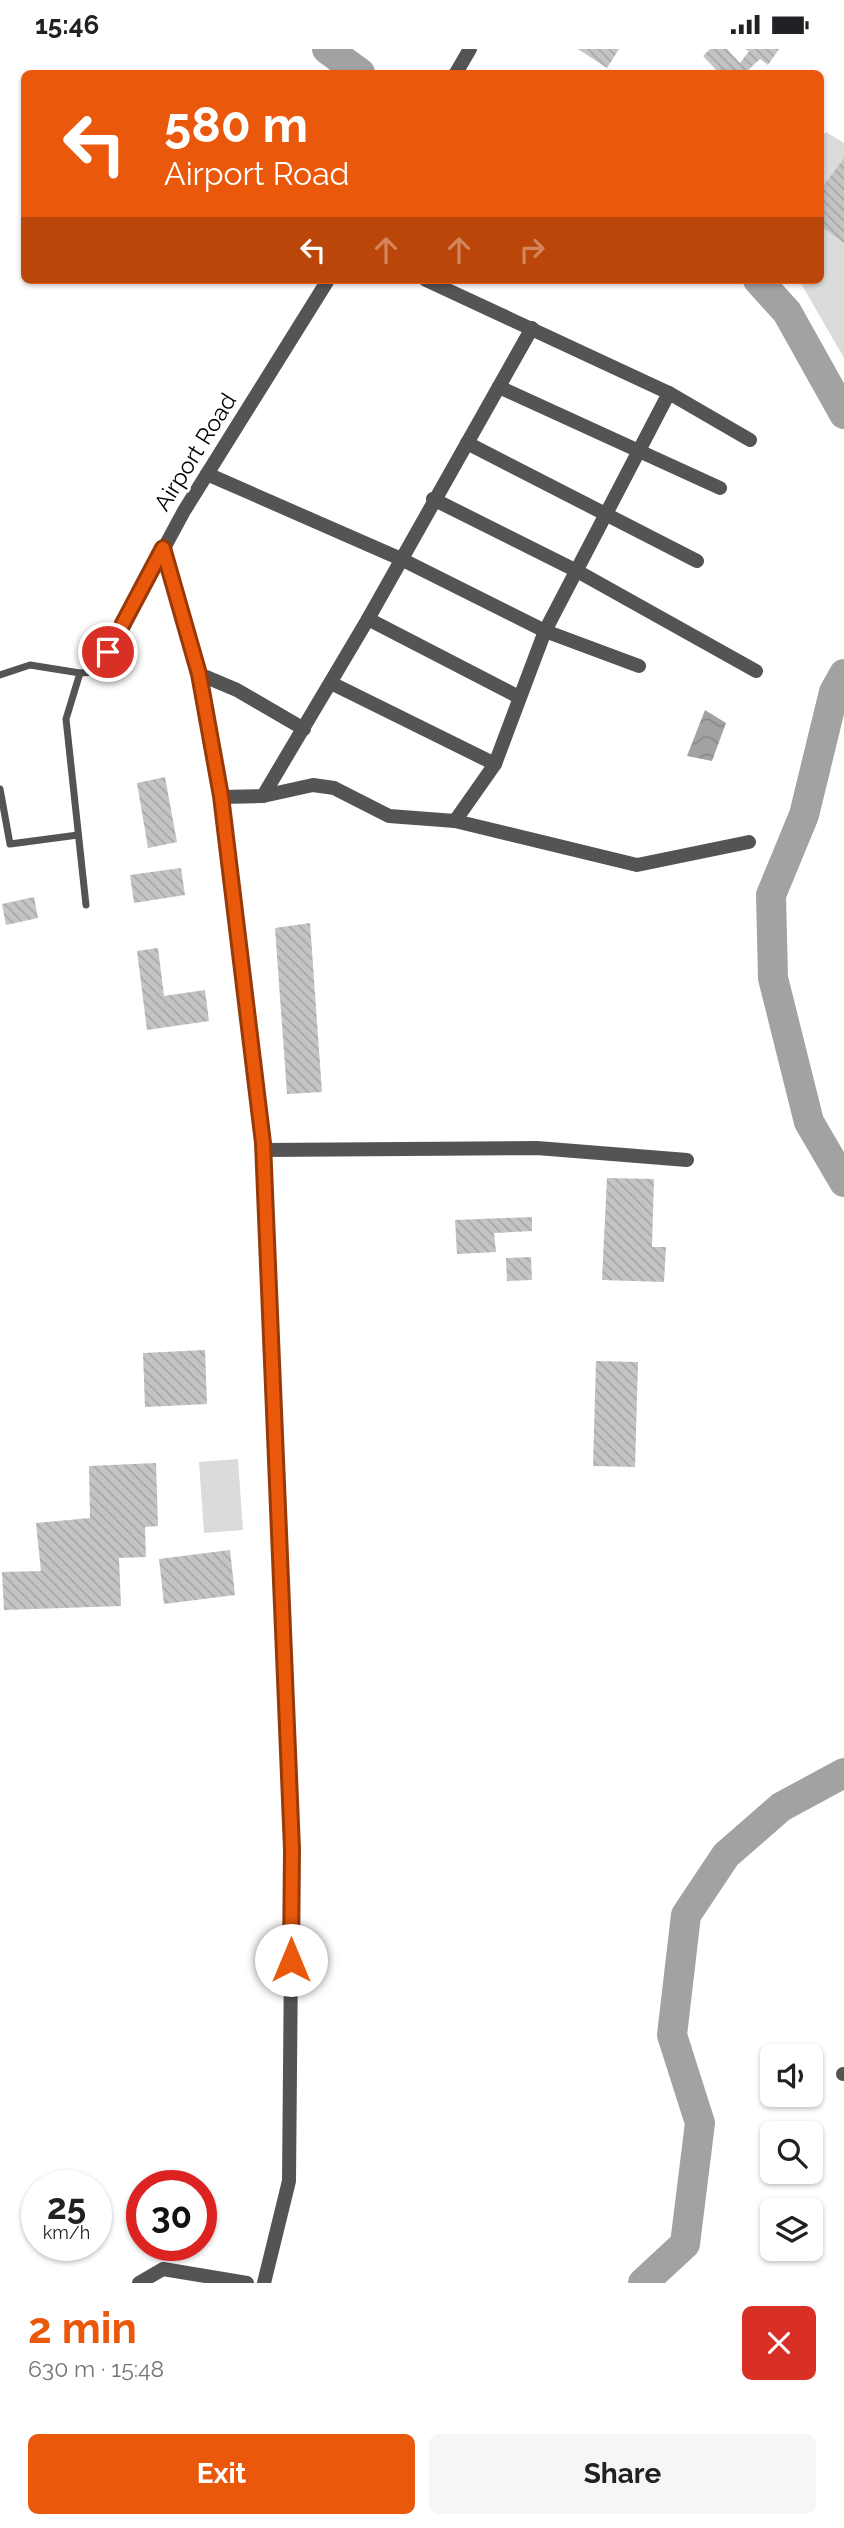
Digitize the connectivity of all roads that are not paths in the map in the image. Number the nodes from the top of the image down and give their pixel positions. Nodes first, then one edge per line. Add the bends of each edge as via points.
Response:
1 (470, 49) edge
2 (458, 70) edge
3 (326, 284) edge
4 (435, 284) edge
5 (532, 328) junction
6 (499, 387) junction
7 (669, 393) junction
8 (750, 440) dead end
9 (467, 443) junction
10 (639, 450) junction
11 (207, 474) junction
12 (720, 488) dead end
13 (433, 499) junction
14 (607, 512) junction
15 (163, 548) junction
16 (401, 559) junction
17 (697, 561) dead end
18 (577, 571) junction
19 (368, 619) junction
20 (545, 631) junction
21 (108, 652) joint
22 (639, 666) dead end
23 (756, 671) dead end
24 (80, 673) junction
25 (199, 674) junction
26 (0, 675) edge
27 (331, 683) junction
28 (519, 697) junction
29 (304, 729) junction
30 (495, 764) junction
31 (0, 789) edge
32 (221, 796) junction
33 (263, 796) junction
34 (454, 821) junction
35 (78, 835) junction
36 (749, 842) dead end
37 (86, 905) dead end
38 (263, 1150) junction
39 (687, 1160) dead end
40 (139, 2283) edge
41 (247, 2283) edge
42 (264, 2283) edge

1 - 2 street
3 - 11 street, Airport Road
4 - 5 street
5 - 6 street
5 - 7 street
6 - 9 street
6 - 10 street
7 - 8 street
7 - 10 street
9 - 13 street
9 - 14 street
10 - 12 street
10 - 14 street
11 - 15 street, Airport Road
11 - 16 street
13 - 16 street
13 - 18 street
14 - 17 street
14 - 18 street
15 - 21 street, Airport Road
15 - 25 street
16 - 19 street
16 - 20 street
18 - 20 street
18 - 23 street
19 - 27 street
19 - 28 street
20 - 22 street
20 - 28 street
21 - 24 lane via 94,672
24 - 26 lane via 30,666
24 - 35 lane via 66,719
25 - 29 street via 237,689
25 - 32 street
27 - 29 street
27 - 30 street
28 - 30 street
29 - 33 street
30 - 34 street
31 - 35 lane via 10,843
32 - 33 street
32 - 38 street
33 - 34 street via 313,785 334,788 389,816
34 - 36 street via 637,865
35 - 37 lane
38 - 39 street via 537,1148
38 - 42 street via 292,1849 289,2181
40 - 41 street via 163,2269

